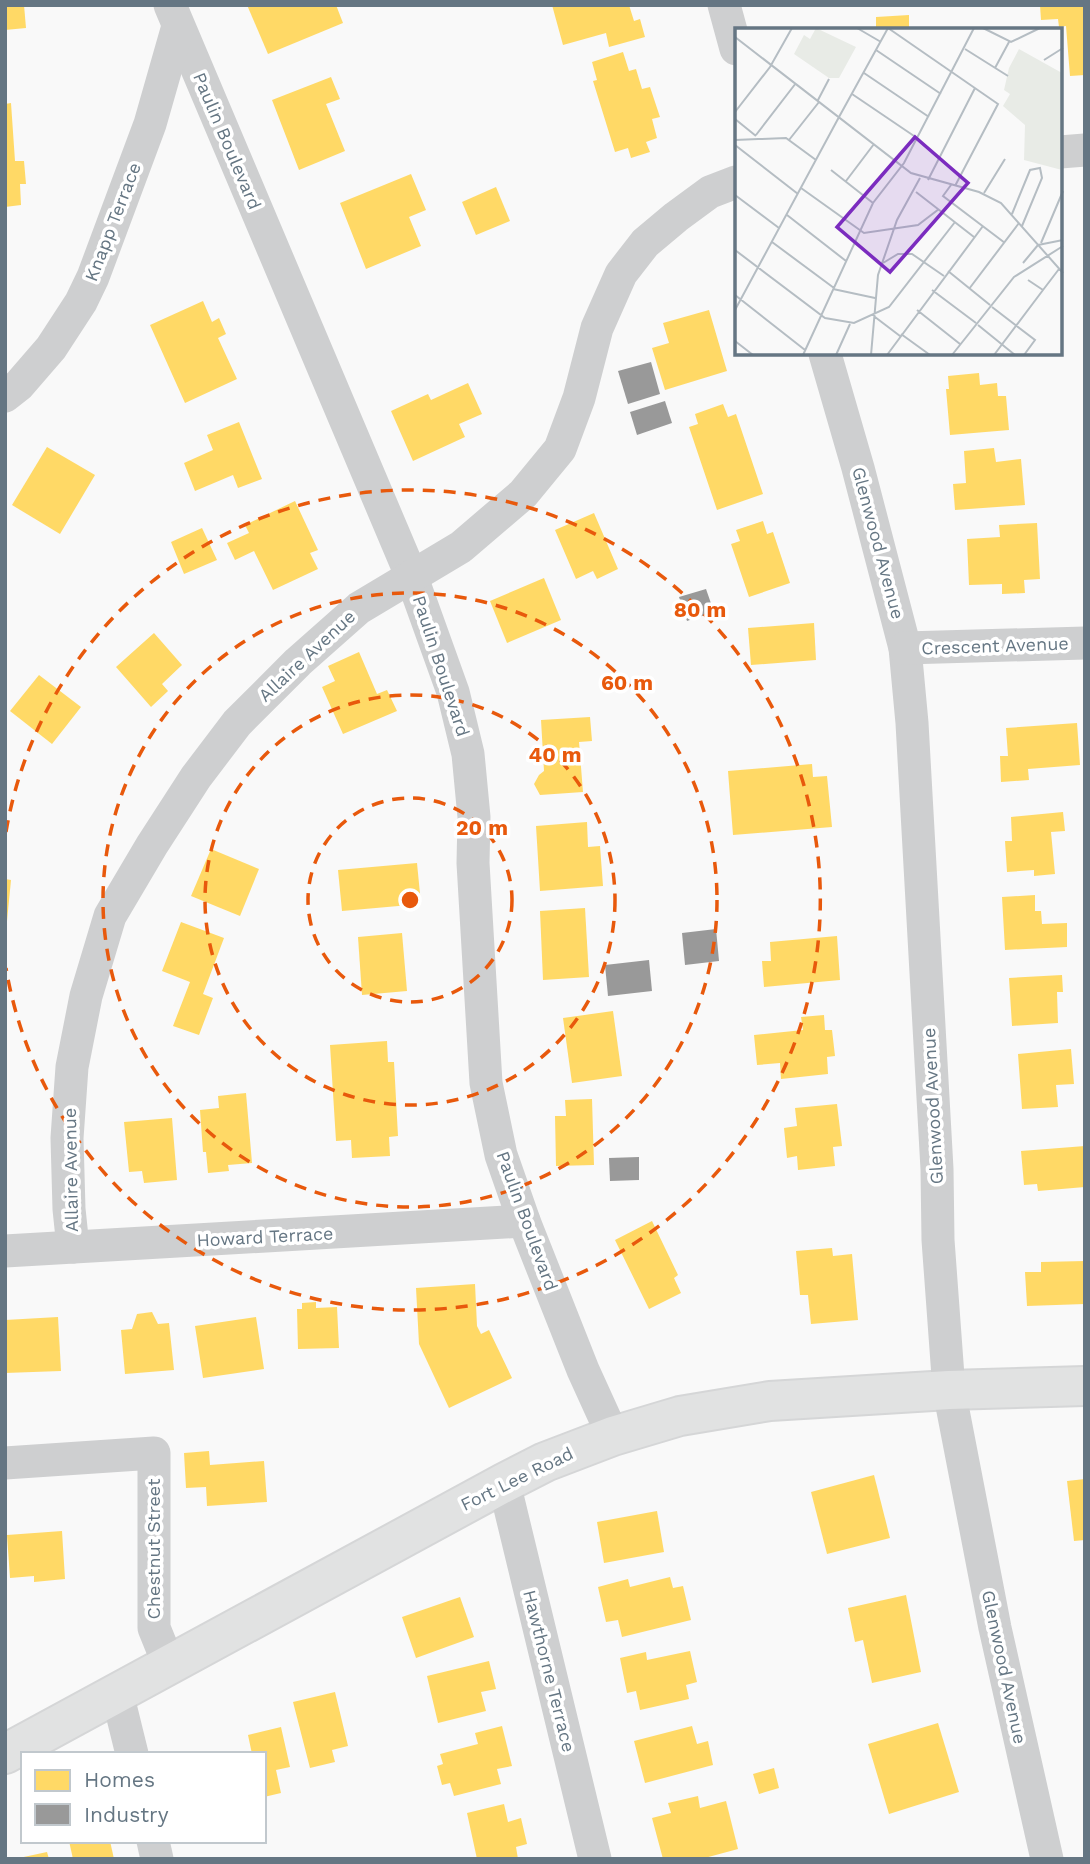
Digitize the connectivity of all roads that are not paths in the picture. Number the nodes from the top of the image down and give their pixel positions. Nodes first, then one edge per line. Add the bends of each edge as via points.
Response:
1 (724, 5) edge
2 (174, 15) edge
3 (735, 42) edge
4 (1085, 150) edge
5 (1062, 152) edge
6 (735, 183) edge
7 (825, 355) edge
8 (5, 396) edge
9 (411, 575) junction
10 (1085, 643) edge
11 (905, 648) junction
12 (524, 1221) junction
13 (73, 1247) junction
14 (5, 1251) edge
15 (1085, 1386) edge
16 (949, 1390) junction
17 (613, 1436) junction
18 (5, 1463) edge
19 (504, 1483) junction
20 (169, 1665) junction
21 (117, 1693) junction
22 (132, 1752) edge
23 (5, 1754) edge
24 (595, 1859) edge
25 (1047, 1859) edge

1 - 3 street
2 - 8 street, Knapp Terrace via 150,124 93,277 51,348
2 - 9 street, Paulin Boulevard
4 - 5 street
6 - 9 street, Allaire Avenue via 709,192 676,217 645,243 621,274 597,328 560,449 523,494 461,547
7 - 11 street, Glenwood Avenue
9 - 12 street, Paulin Boulevard via 453,692 468,754 486,1083 501,1155
9 - 13 street, Allaire Avenue via 359,607 237,723 195,777 110,916 86,996 72,1067 67,1138
10 - 11 street, Crescent Avenue
11 - 16 street, Glenwood Avenue
12 - 13 street, Howard Terrace
12 - 17 street, Paulin Boulevard
13 - 14 street, Howard Terrace
15 - 16 main road, Fort Lee Road
16 - 17 main road, Fort Lee Road via 770,1401 680,1416
16 - 25 street, Glenwood Avenue via 995,1628
17 - 19 main road, Fort Lee Road
18 - 20 street, Chestnut Street via 154,1453 154,1629
19 - 20 main road, Fort Lee Road
19 - 24 street, Hawthorne Terrace
20 - 21 main road, Fort Lee Road
21 - 22 street
21 - 23 main road, Fort Lee Road

